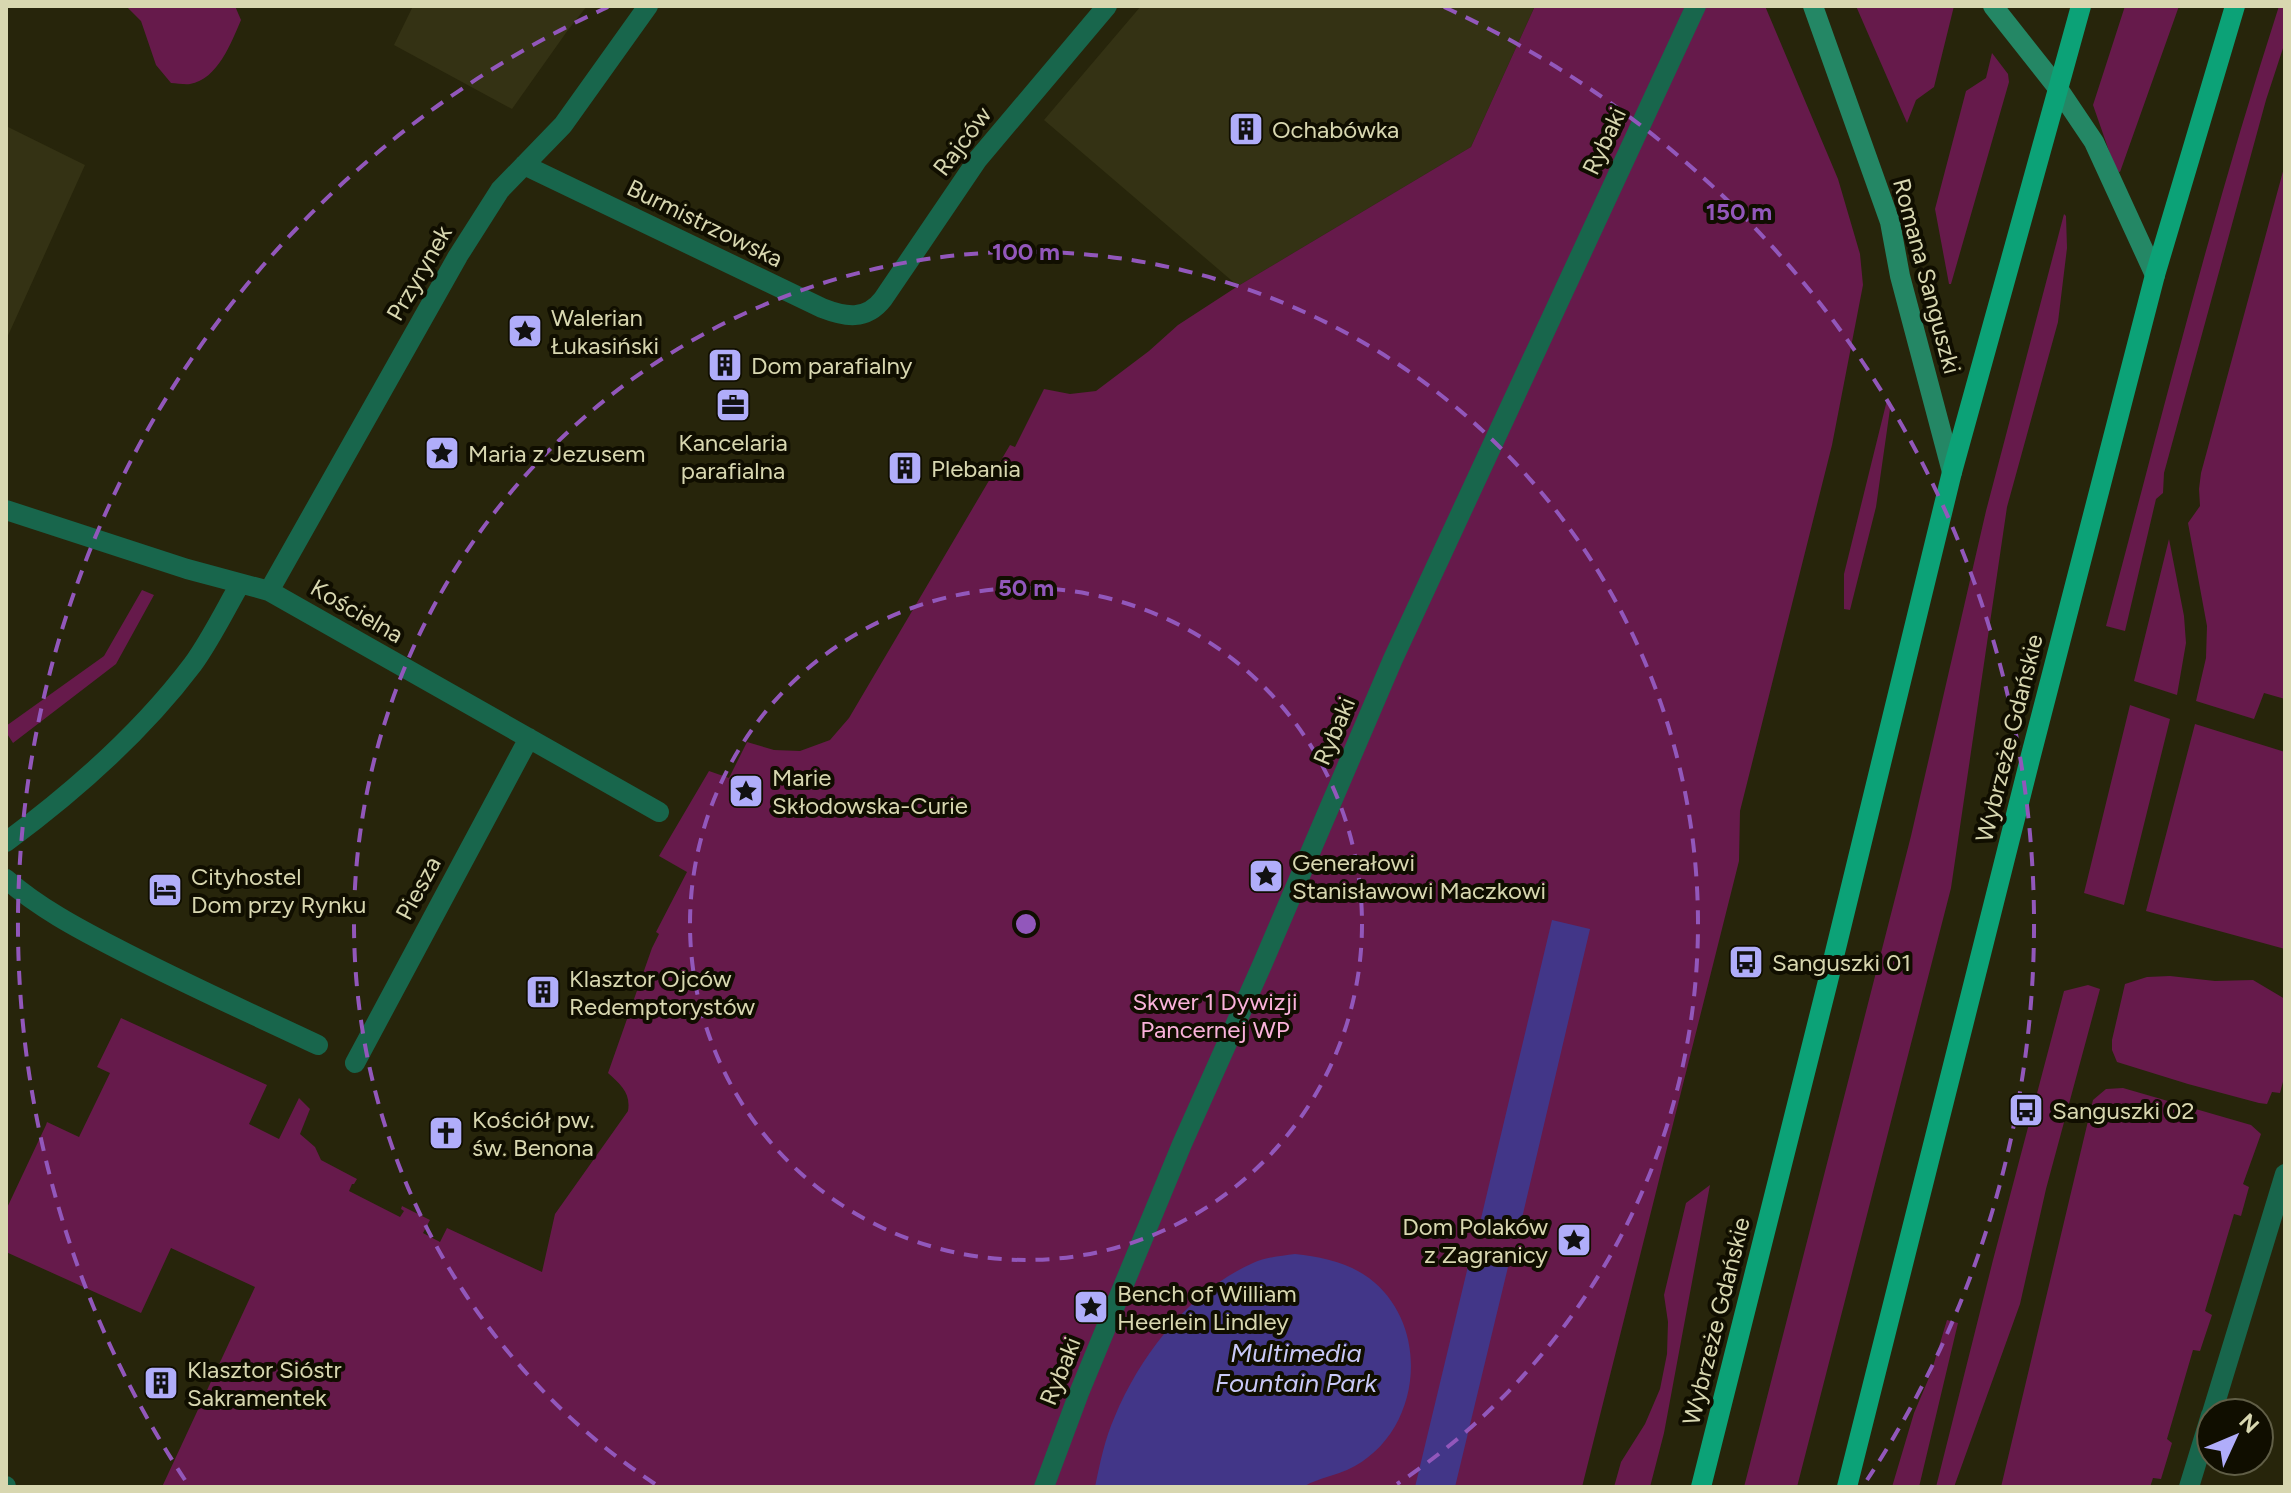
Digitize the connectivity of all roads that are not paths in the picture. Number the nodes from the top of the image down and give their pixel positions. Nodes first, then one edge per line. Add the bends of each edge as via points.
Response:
1 (648, 6) edge
2 (1107, 6) edge
3 (1696, 6) edge
4 (1813, 6) edge
5 (1993, 6) edge
6 (2081, 6) edge
7 (2235, 6) edge
8 (2057, 87) junction
9 (524, 165) junction
10 (2155, 275) junction
11 (866, 314) joint
12 (1952, 472) junction
13 (6, 510) edge
14 (240, 584) junction
15 (269, 591) junction
16 (529, 738) junction
17 (659, 812) dead end
18 (6, 842) edge
19 (6, 879) edge
20 (318, 1045) dead end
21 (355, 1063) dead end
22 (2285, 1174) edge
23 (2216, 1397) edge
24 (2195, 1467) edge
25 (1044, 1487) edge
26 (1701, 1487) edge
27 (1847, 1487) edge
28 (2189, 1487) edge

1 - 9 street, Przyrynek via 563,125
2 - 11 street, Rajców via 978,159 883,299
3 - 25 street, Rybaki via 1393,659 1182,1144
4 - 12 street, Romana Sanguszki via 1890,222
5 - 8 street
6 - 8 main road, Wybrzeże Gdańskie
7 - 10 main road, Wybrzeże Gdańskie
8 - 10 street via 2094,142
8 - 12 main road, Wybrzeże Gdańskie
9 - 11 street, Burmistrzowska via 822,308
9 - 15 street, Przyrynek via 500,190 458,256
10 - 27 main road, Wybrzeże Gdańskie
12 - 26 main road, Wybrzeże Gdańskie
13 - 14 street, Kościelna
14 - 15 street, Kościelna
14 - 18 street via 196,661 168,696 89,775
15 - 16 street, Kościelna
16 - 17 street, Kościelna
16 - 21 street, Piesza
19 - 20 street via 84,931
22 - 23 street
24 - 28 street

